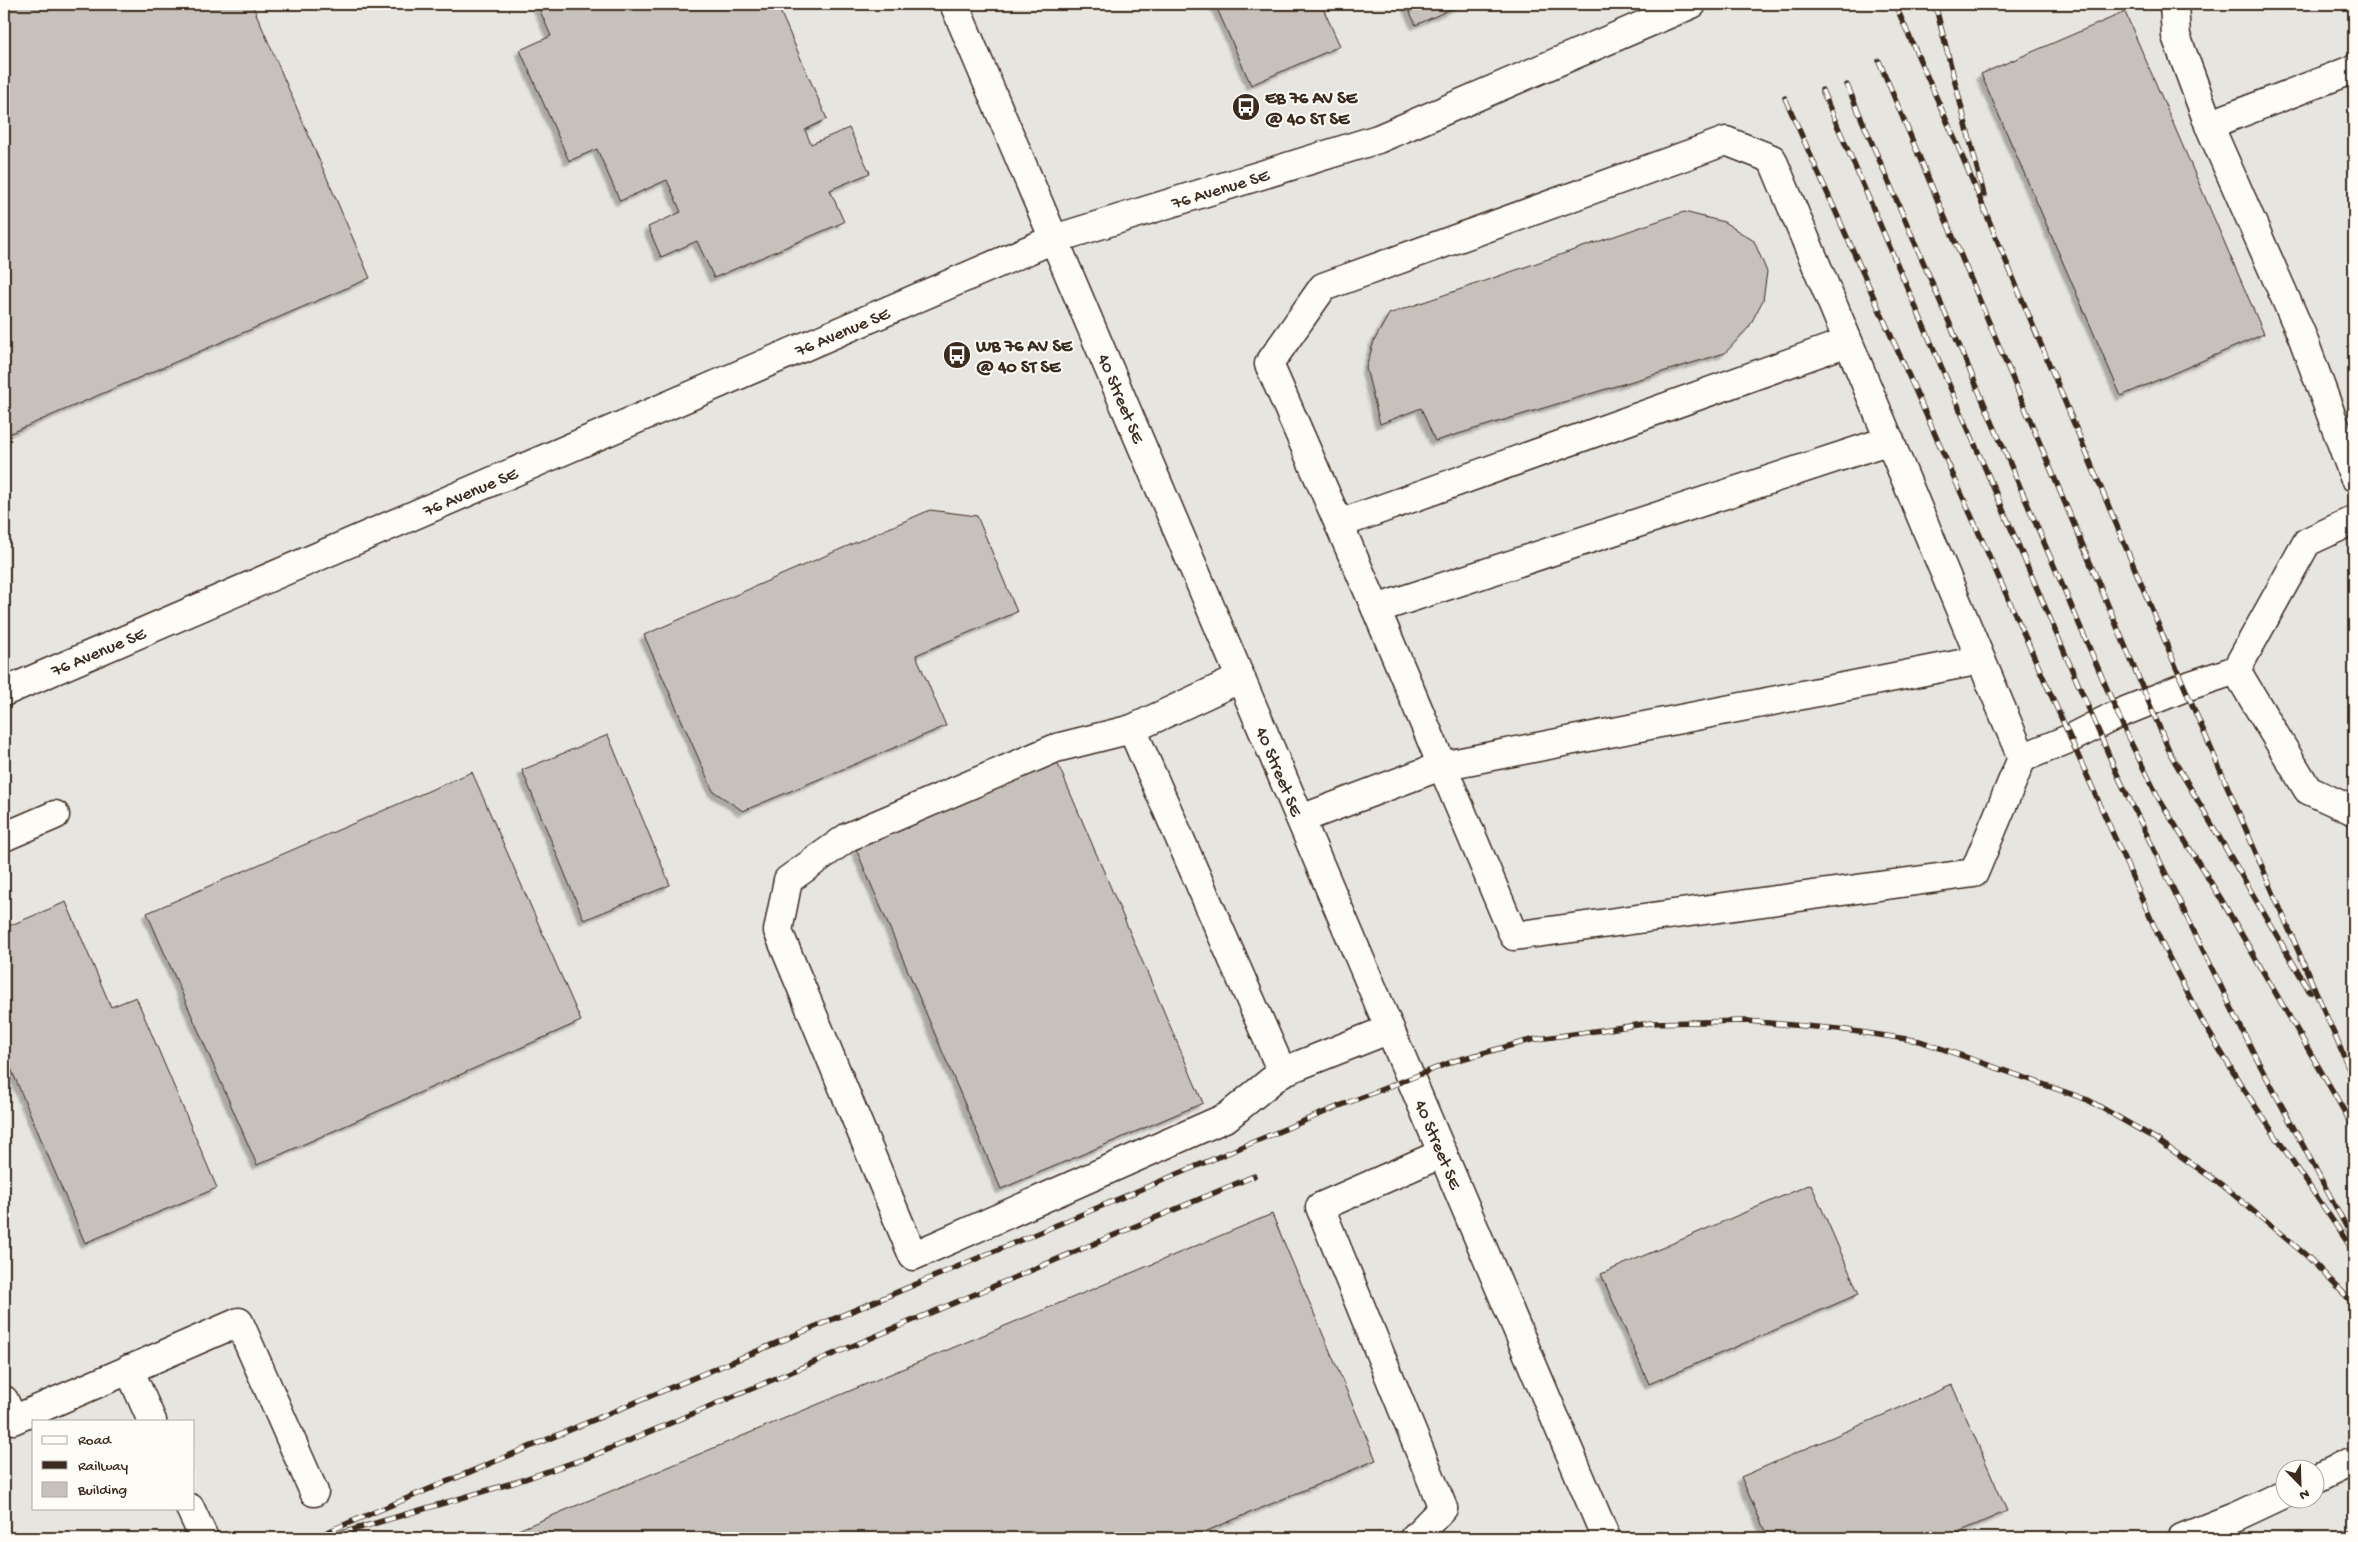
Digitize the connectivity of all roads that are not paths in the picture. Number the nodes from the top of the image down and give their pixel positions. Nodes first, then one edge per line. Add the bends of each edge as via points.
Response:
1 (954, 4) edge
2 (1692, 4) edge
3 (2174, 4) edge
4 (2354, 69) edge
5 (2209, 126) junction
6 (1054, 239) junction
7 (1848, 342) junction
8 (1890, 440) junction
9 (2354, 477) edge
10 (2354, 520) edge
11 (1339, 524) junction
12 (1376, 609) junction
13 (1982, 660) junction
14 (2236, 670) junction
15 (1241, 678) junction
16 (4, 692) edge
17 (1132, 729) junction
18 (2022, 758) junction
19 (1441, 766) junction
20 (2354, 811) edge
21 (55, 815) dead end
22 (1301, 819) junction
23 (4, 837) edge
24 (1390, 1029) junction
25 (1282, 1072) junction
26 (1443, 1153) junction
27 (129, 1369) junction
28 (4, 1400) edge
29 (152, 1420) edge
30 (2354, 1466) edge
31 (2326, 1474) edge
32 (314, 1492) dead end
33 (2276, 1498) edge
34 (191, 1510) edge
35 (204, 1538) edge
36 (1414, 1538) edge
37 (1606, 1538) edge
38 (2182, 1538) edge

1 - 6 street, 40 Street SE
2 - 6 street, 76 Avenue SE via 1378,139
3 - 5 street via 2176,36
4 - 5 street
5 - 9 street via 2302,336
6 - 15 street, 40 Street SE
6 - 16 street, 76 Avenue SE
7 - 8 street
7 - 11 street
7 - 11 street via 1772,159 1726,141 1323,287 1269,364
8 - 12 street
8 - 13 street
10 - 14 street via 2307,542
11 - 12 street
12 - 19 street
13 - 18 street
13 - 19 street
14 - 18 street via 2118,714
14 - 20 street via 2308,790
15 - 17 street
15 - 22 street, 40 Street SE
17 - 25 street
17 - 25 street via 1056,748 848,837 788,880 778,931 913,1256 1227,1117
18 - 19 street via 1974,873 1514,936
19 - 22 street
21 - 23 street
22 - 24 street, 40 Street SE
24 - 25 street
24 - 26 street, 40 Street SE
26 - 36 street via 1320,1207 1443,1508
26 - 37 street, 40 Street SE
27 - 28 street via 13,1420
27 - 29 street
27 - 32 street via 239,1322
30 - 31 street via 2347,1464
33 - 38 street
34 - 35 street

